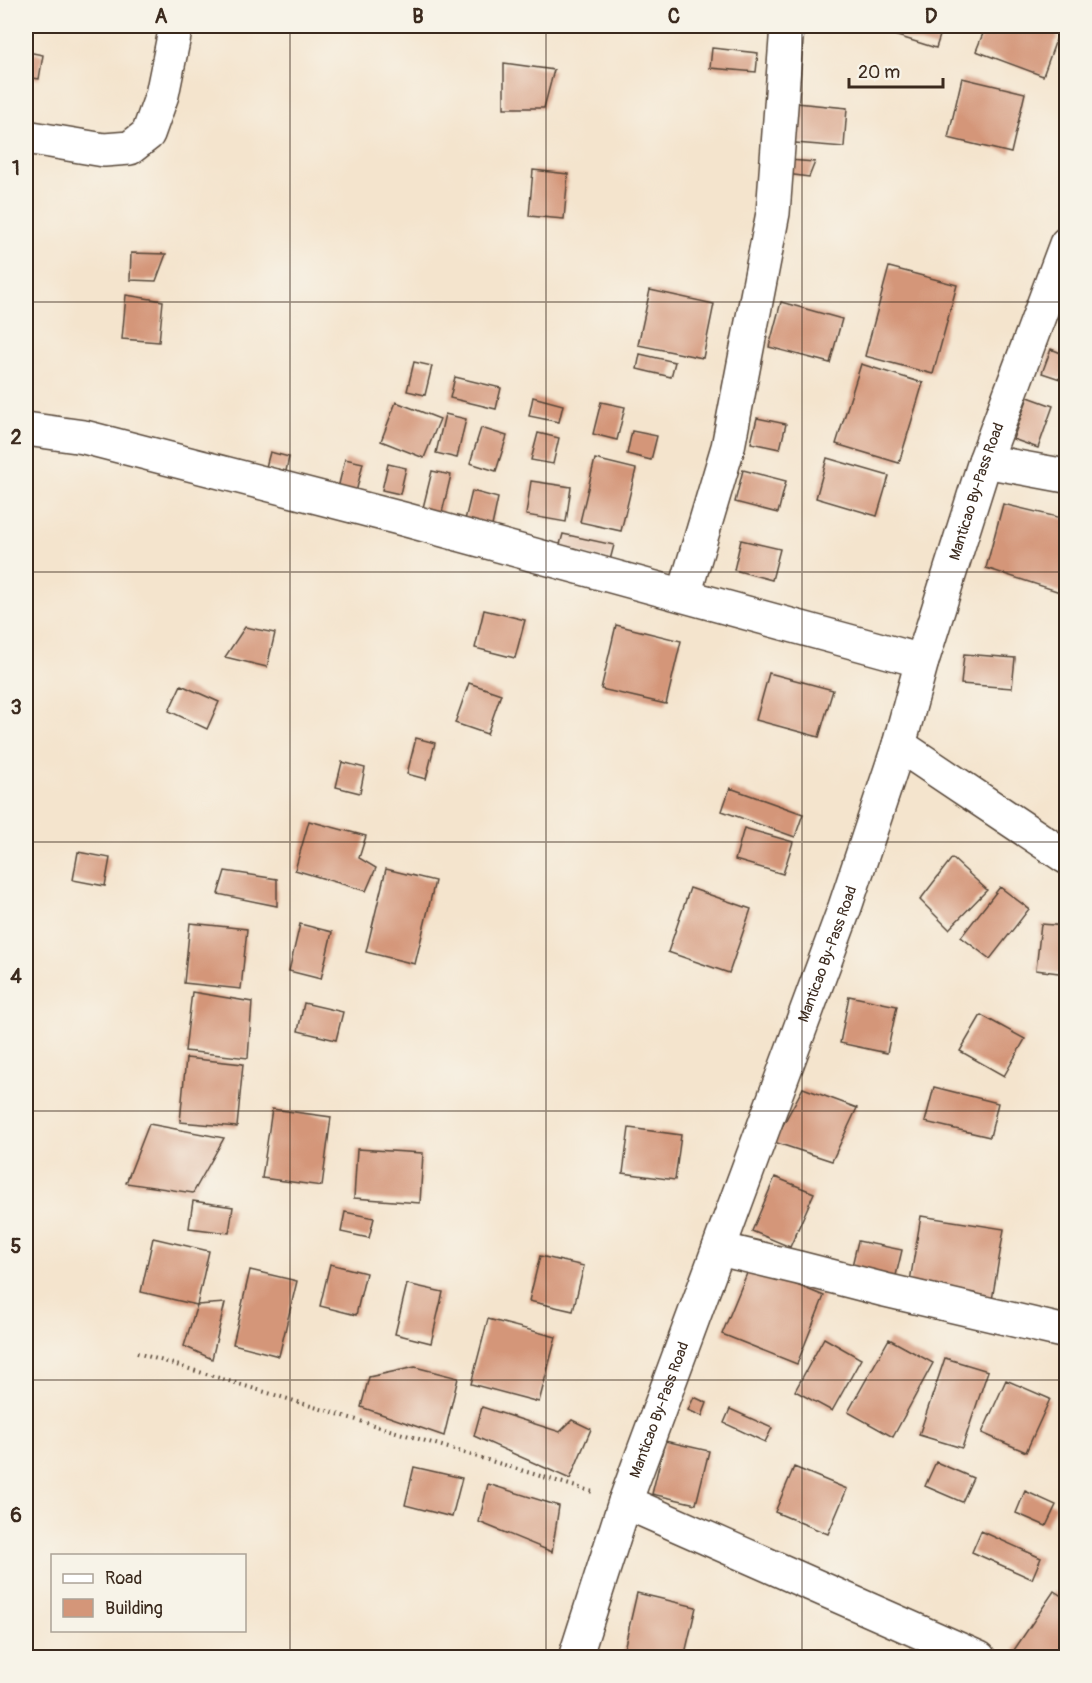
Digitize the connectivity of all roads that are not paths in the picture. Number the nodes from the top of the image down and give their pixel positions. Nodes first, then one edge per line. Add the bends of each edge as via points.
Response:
1 (176, 26) edge
2 (787, 26) edge
3 (26, 137) edge
4 (1066, 244) edge
5 (26, 429) edge
6 (986, 461) junction
7 (1066, 476) edge
8 (684, 595) junction
9 (922, 661) junction
10 (899, 746) junction
11 (1066, 857) edge
12 (719, 1249) junction
13 (1066, 1332) edge
14 (626, 1502) junction
15 (576, 1658) edge
16 (979, 1658) edge

1 - 3 street via 162,95 148,134 130,148 104,150
2 - 8 street via 773,213 728,447
4 - 6 street, Manticao By-Pass Road
5 - 8 street via 95,440
6 - 7 street
6 - 9 street, Manticao By-Pass Road
8 - 9 street
9 - 10 street, Manticao By-Pass Road
10 - 11 street
10 - 12 street, Manticao By-Pass Road via 845,907
12 - 13 street
12 - 14 street, Manticao By-Pass Road
14 - 15 street, Manticao By-Pass Road
14 - 16 street

